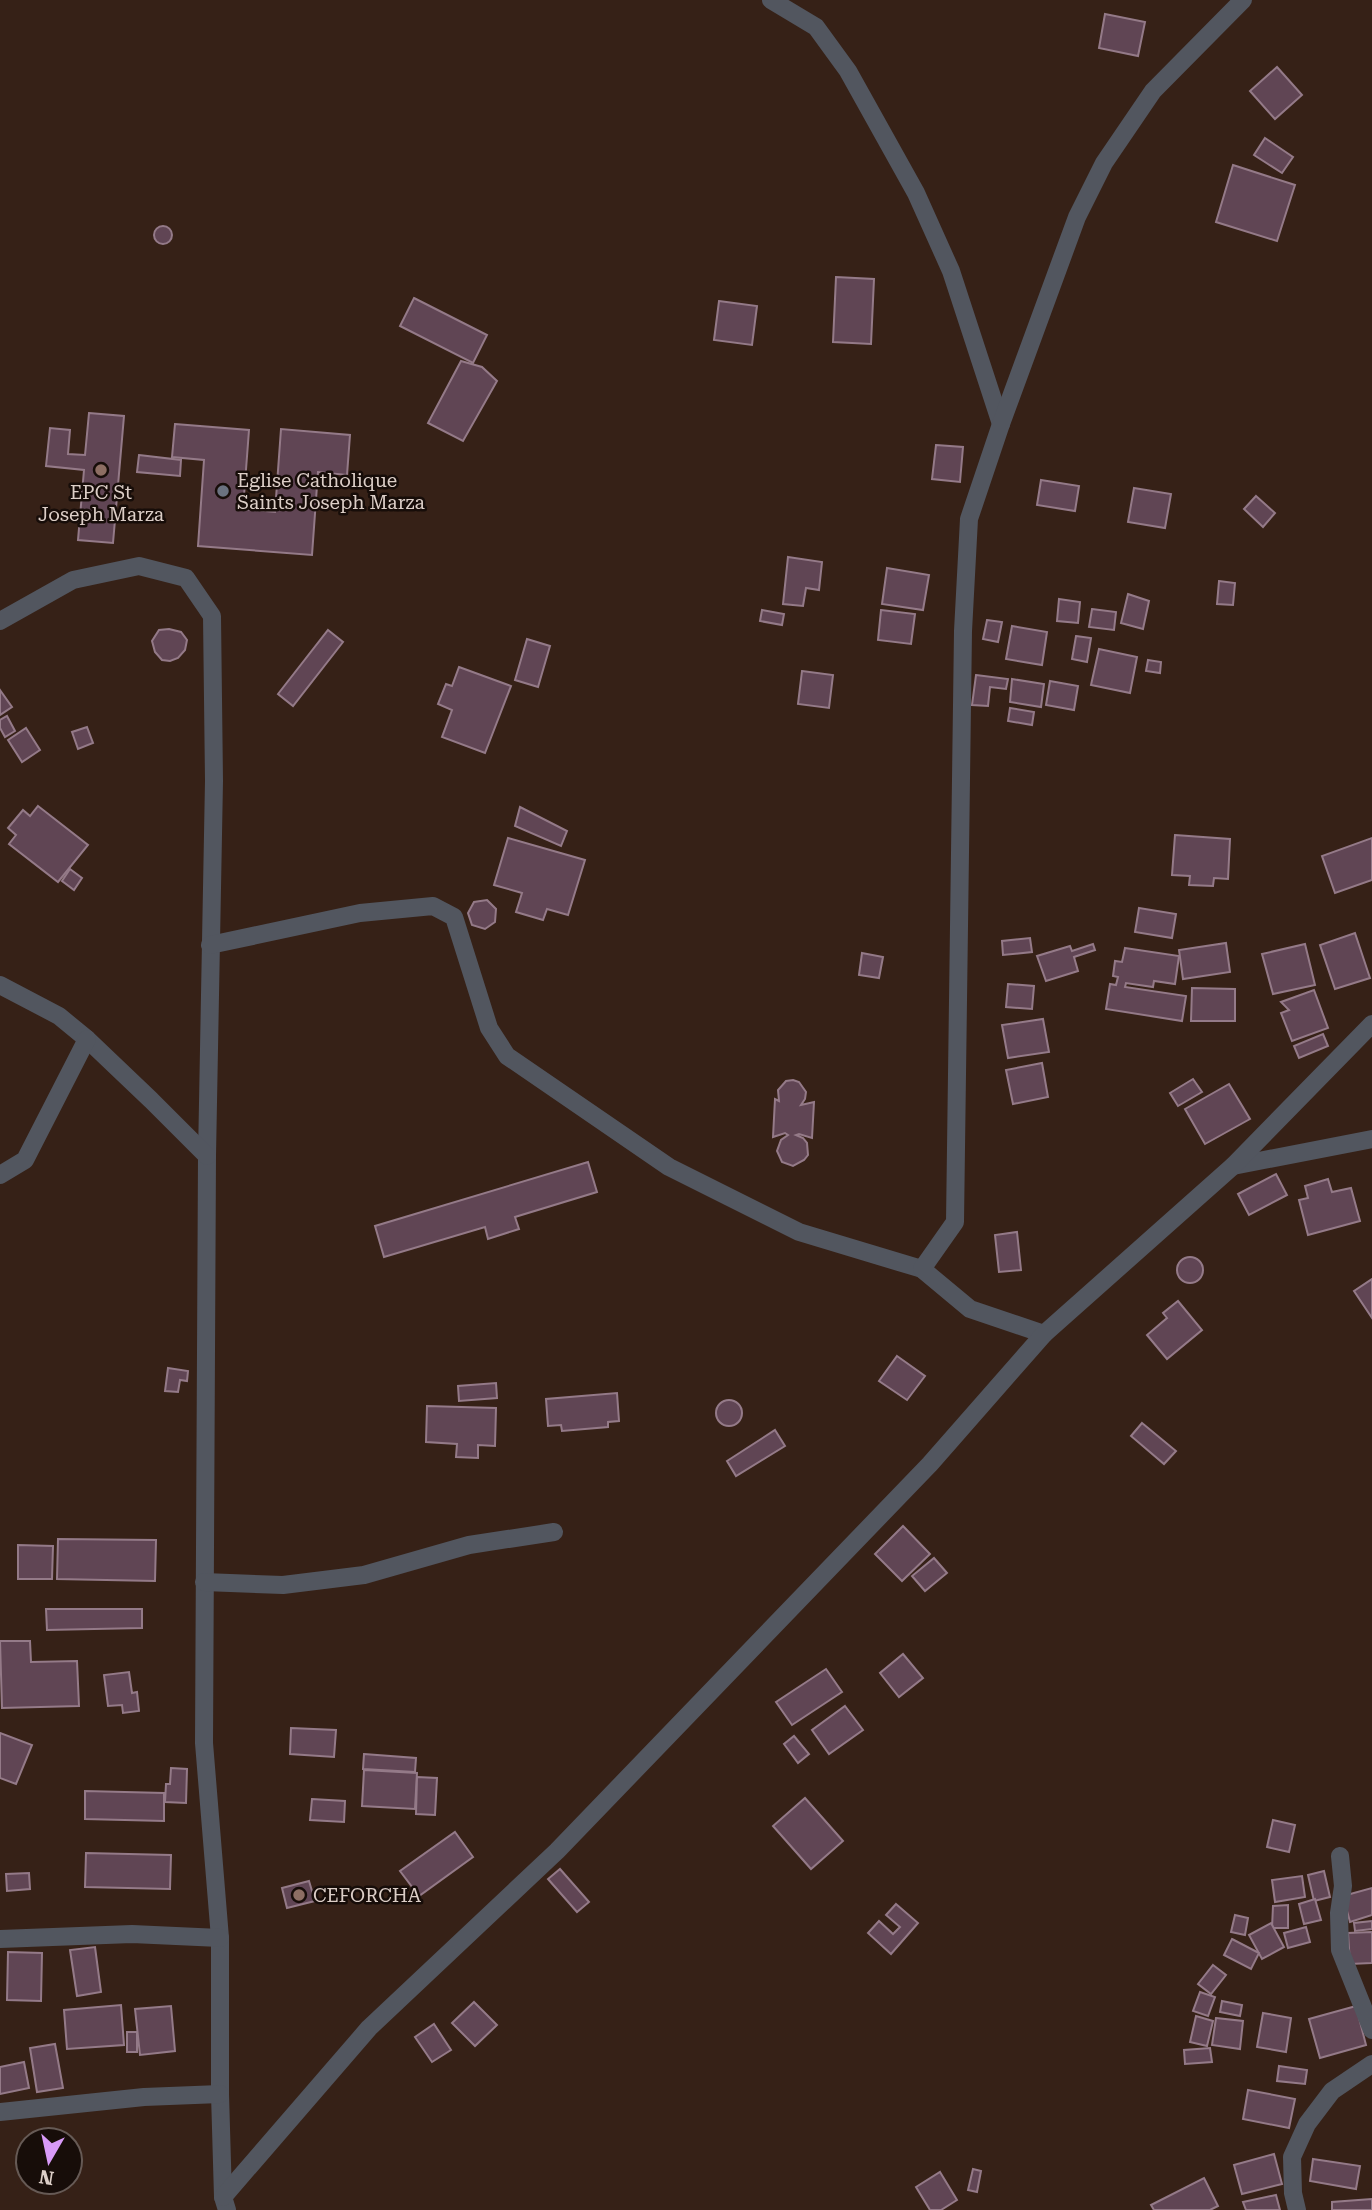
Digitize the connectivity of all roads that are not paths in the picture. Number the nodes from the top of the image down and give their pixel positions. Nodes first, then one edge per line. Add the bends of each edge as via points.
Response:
1 (771, 0) edge
2 (1243, 0) edge
3 (1001, 424) junction
4 (0, 621) edge
5 (210, 946) junction
6 (0, 985) edge
7 (1372, 1024) edge
8 (88, 1040) junction
9 (1372, 1139) edge
10 (206, 1156) junction
11 (1233, 1166) junction
12 (0, 1175) edge
13 (922, 1269) junction
14 (1044, 1334) junction
15 (554, 1532) dead end
16 (204, 1582) junction
17 (1340, 1856) dead end
18 (220, 1938) junction
19 (0, 1939) edge
20 (1372, 2029) edge
21 (1372, 2064) edge
22 (219, 2094) junction
23 (0, 2112) edge
24 (225, 2203) edge
25 (1297, 2210) edge

1 - 3 street via 816,27 848,71 902,169 951,271
2 - 3 street via 1153,90 1104,163 1077,217
3 - 13 street via 969,519 964,580 955,1222
4 - 5 street via 73,580 139,566 186,578 212,616
5 - 10 street
5 - 13 street via 360,913 433,906 454,917 489,1028 507,1056 669,1167 799,1232
6 - 8 street via 59,1016
7 - 11 street
8 - 10 street
8 - 12 street via 25,1160
9 - 11 street
10 - 16 street
11 - 14 street
13 - 14 street via 970,1309
14 - 24 street via 930,1464 557,1851 369,2028
15 - 16 street via 469,1545 364,1575 283,1584
16 - 18 street via 204,1743
17 - 20 street via 1340,1950
18 - 19 street via 132,1934
18 - 22 street
21 - 25 street via 1332,2091 1307,2124 1292,2157
22 - 23 street
22 - 24 street

